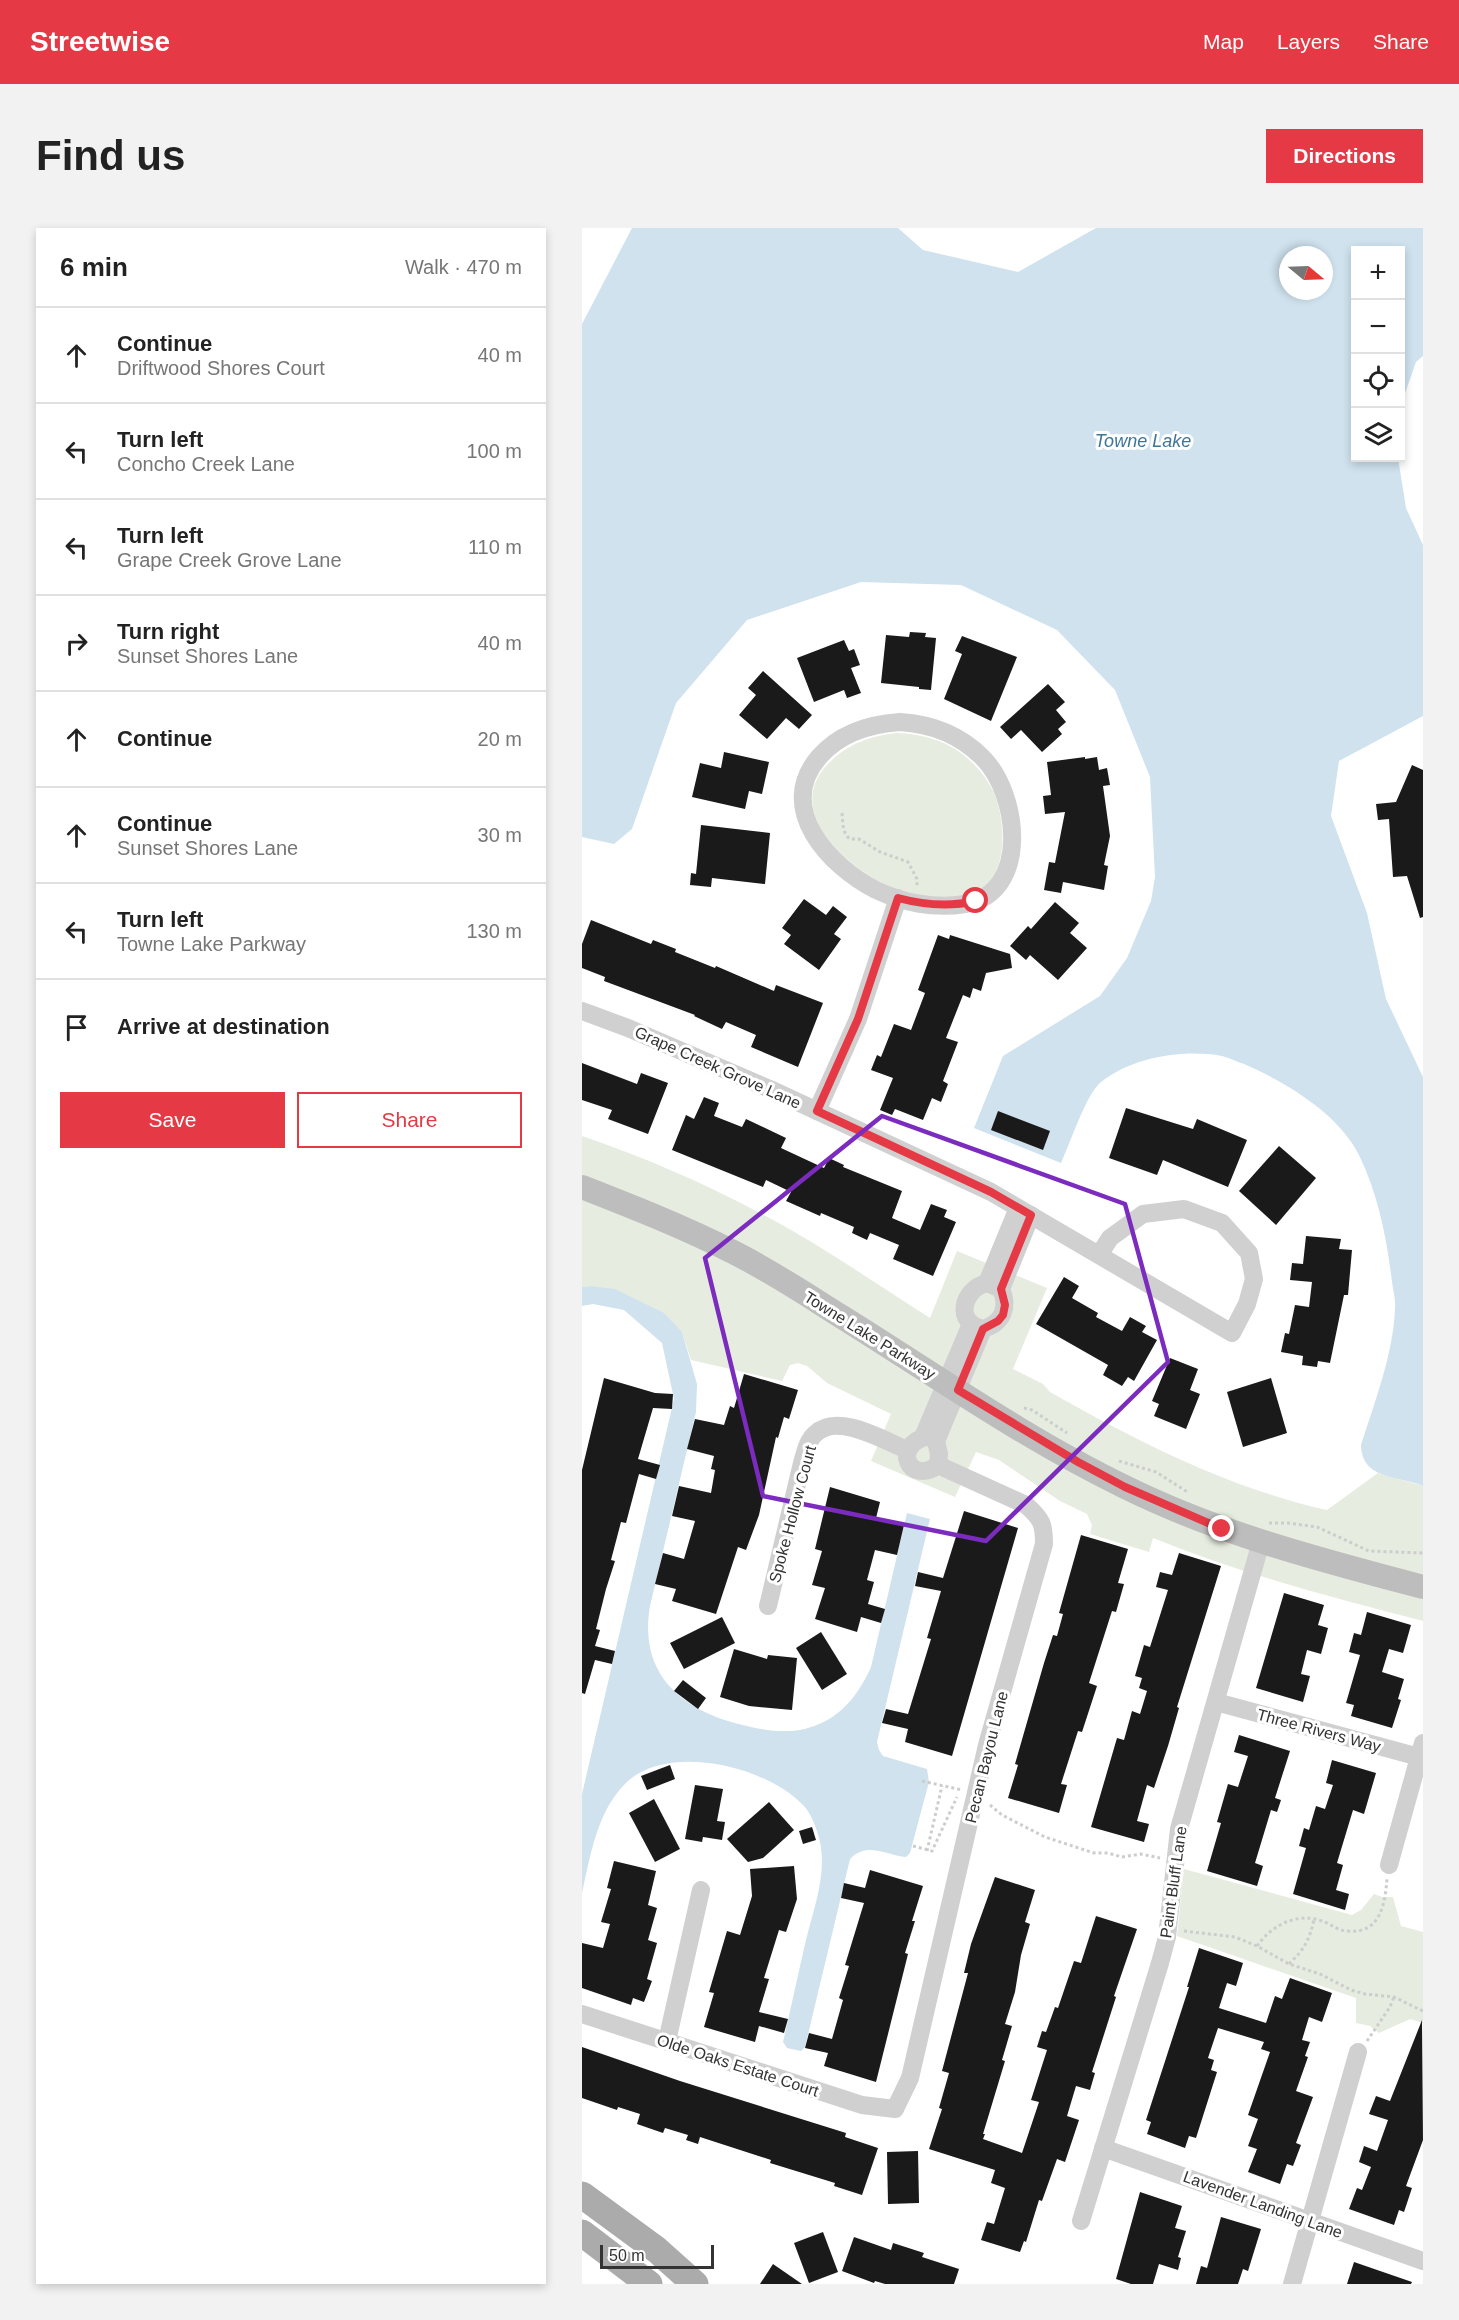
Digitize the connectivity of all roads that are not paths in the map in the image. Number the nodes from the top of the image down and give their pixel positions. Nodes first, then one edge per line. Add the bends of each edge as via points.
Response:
1 (905, 900) junction
2 (582, 1011) edge
3 (817, 1111) junction
4 (582, 1187) edge
5 (1025, 1211) junction
6 (1099, 1255) junction
7 (994, 1286) junction
8 (977, 1326) junction
9 (952, 1386) junction
10 (930, 1439) junction
11 (907, 1450) junction
12 (938, 1465) junction
13 (1264, 1532) junction
14 (1423, 1587) edge
15 (768, 1606) dead end
16 (1216, 1702) junction
17 (1422, 1752) edge
18 (1389, 1865) road end
19 (701, 1890) dead end
20 (582, 2014) edge
21 (667, 2042) junction
22 (1358, 2052) road end
23 (895, 2109) joint
24 (1104, 2148) junction
25 (582, 2195) edge
26 (1081, 2221) dead end
27 (1310, 2221) junction
28 (582, 2233) edge
29 (1423, 2261) edge
30 (649, 2284) edge
31 (694, 2284) edge
32 (1292, 2284) edge

1 - 1 street via 928,905 965,904 990,893 1008,862 1011,817 1003,787 983,758 946,732 900,722 864,728 824,751 808,773 801,798 811,830 832,857 876,890
1 - 3 street
2 - 3 street, Grape Creek Grove Lane
3 - 5 street, Grape Creek Grove Lane
4 - 9 street, Towne Lake Parkway via 656,1215 734,1253
5 - 6 street, Grape Creek Grove Lane
5 - 7 street
6 - 6 street, Grape Creek Grove Lane via 1110,1238 1143,1214 1184,1209 1222,1223 1249,1253 1254,1280 1232,1334
7 - 8 street via 1005,1305 1003,1315 998,1321
7 - 8 street via 977,1285 967,1298 965,1315
8 - 9 street
9 - 10 street
9 - 13 street, Towne Lake Parkway via 1125,1487 1173,1509
10 - 11 street via 914,1442
10 - 12 street via 939,1454
11 - 12 street via 909,1465 916,1470 924,1472
11 - 15 street, Spoke Hollow Court via 840,1424 814,1434 807,1445
12 - 23 street, Pecan Bayou Lane via 1026,1505 1044,1526 1044,1545 968,1791 910,2078
13 - 14 street, Towne Lake Parkway
13 - 16 street, Paint Bluff Lane
16 - 17 street, Three Rivers Way
16 - 24 street, Paint Bluff Lane via 1179,1829 1168,1928 1160,1963
17 - 18 street
19 - 21 street
20 - 21 street, Olde Oaks Estate Court
21 - 23 street, Olde Oaks Estate Court via 862,2105
22 - 27 street
24 - 26 street, Paint Bluff Lane
24 - 27 street, Lavender Landing Lane
25 - 31 main road via 657,2250
27 - 29 street, Lavender Landing Lane
27 - 32 street
28 - 30 main road

